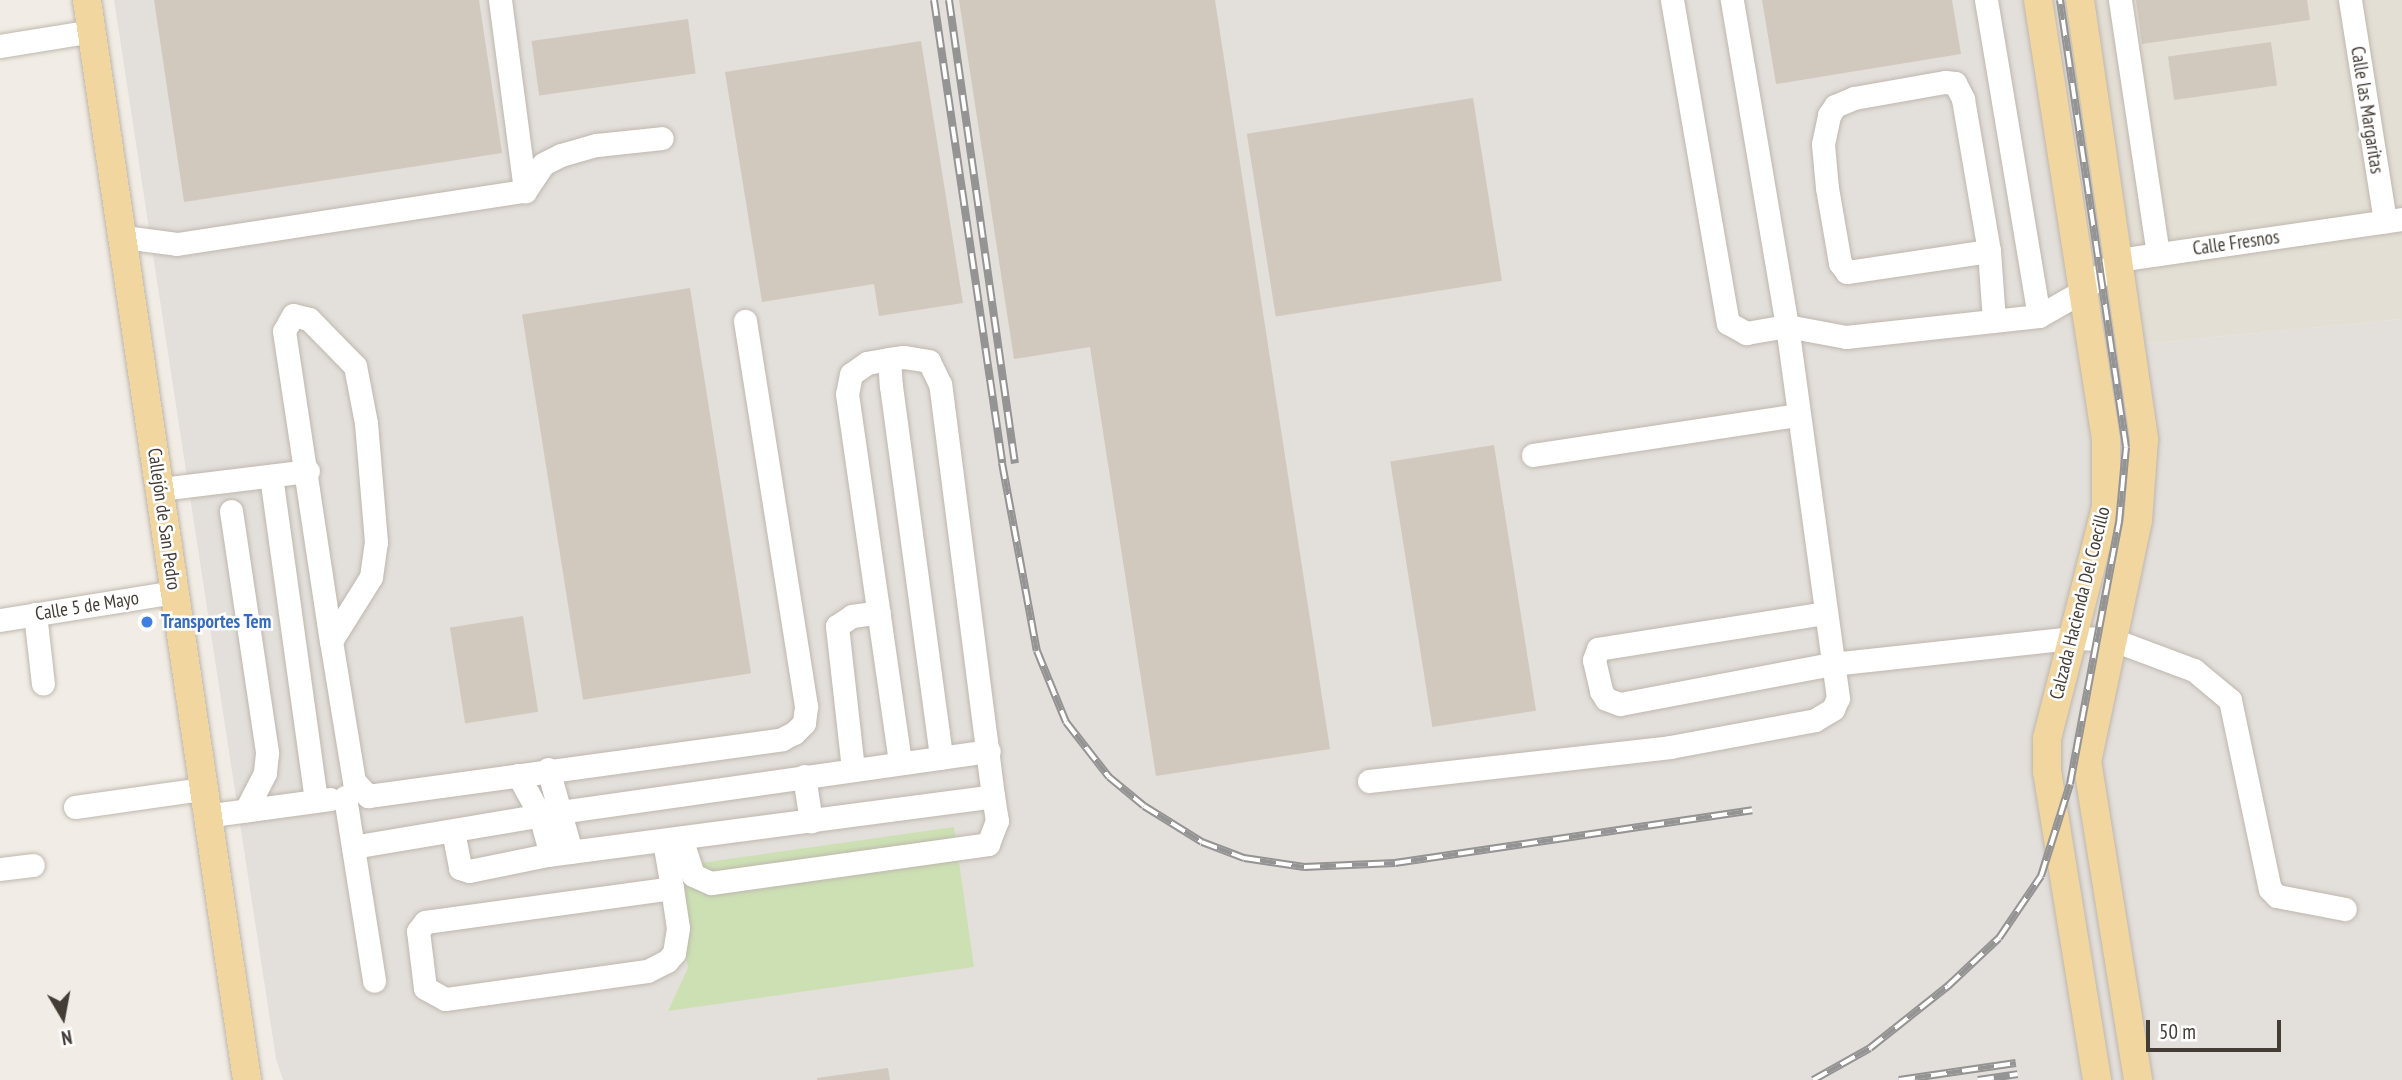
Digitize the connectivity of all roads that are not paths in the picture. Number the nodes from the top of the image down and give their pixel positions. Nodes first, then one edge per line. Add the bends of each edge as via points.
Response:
1 (88, 0) edge
2 (500, 0) edge
3 (1672, 0) edge
4 (1732, 0) edge
5 (1986, 0) edge
6 (2038, 0) edge
7 (2080, 0) edge
8 (2120, 0) edge
9 (2350, 0) edge
10 (93, 32) junction
11 (0, 46) edge
12 (662, 138) dead end
13 (525, 191) junction
14 (2393, 220) edge
15 (124, 237) junction
16 (1989, 251) junction
17 (2158, 254) junction
18 (2118, 260) junction
19 (2081, 292) junction
20 (2039, 316) junction
21 (745, 321) dead end
22 (1994, 321) junction
23 (1787, 326) junction
24 (889, 359) junction
25 (1796, 415) junction
26 (1533, 455) dead end
27 (308, 471) junction
28 (271, 475) junction
29 (161, 489) junction
30 (231, 511) dead end
31 (174, 592) junction
32 (878, 612) junction
33 (1825, 613) junction
34 (35, 614) junction
35 (0, 620) edge
36 (2071, 638) junction
37 (2111, 639) junction
38 (331, 641) junction
39 (1832, 664) junction
40 (43, 684) dead end
41 (989, 751) junction
42 (941, 758) junction
43 (900, 763) junction
44 (548, 769) junction
45 (853, 769) junction
46 (518, 775) junction
47 (804, 776) junction
48 (1369, 781) dead end
49 (356, 796) junction
50 (993, 796) junction
51 (316, 800) junction
52 (203, 802) junction
53 (75, 807) dead end
54 (246, 810) junction
55 (550, 814) junction
56 (811, 821) junction
57 (453, 831) junction
58 (672, 839) junction
59 (353, 846) junction
60 (561, 854) junction
61 (33, 865) dead end
62 (0, 869) edge
63 (672, 888) junction
64 (2345, 909) dead end
65 (373, 982) dead end
66 (247, 1080) edge
67 (2097, 1080) edge
68 (2138, 1080) edge

1 - 10 main road, Callejón de San Pedro
2 - 13 street
3 - 23 street via 1728,323 1745,333
4 - 23 street
5 - 20 street
6 - 19 main road, Calzada Hacienda Del Coecillo
7 - 18 main road, Calzada Hacienda Del Coecillo
8 - 17 street
9 - 14 street, Calle las Margaritas
10 - 11 street
10 - 15 main road, Callejón de San Pedro
12 - 13 street via 597,145 561,155 543,164
13 - 15 street via 177,244
14 - 17 street, Calle Fresnos
15 - 29 main road, Callejón de San Pedro
16 - 16 street via 1963,99 1955,83 1854,98 1835,106 1824,128 1823,152 1844,270
16 - 22 street
17 - 18 street, Calle Fresnos
18 - 19 street
18 - 37 main road, Calzada Hacienda Del Coecillo via 2144,465 2138,520
19 - 20 street
19 - 36 main road, Calzada Hacienda Del Coecillo via 2108,478 2098,540
20 - 22 street
21 - 44 street via 806,706 804,723 782,739
22 - 23 street via 1846,337
23 - 25 street
24 - 32 street via 859,367 847,387
24 - 41 street via 923,357 934,366 940,384
24 - 42 street
25 - 26 street
25 - 33 street
27 - 28 street
27 - 38 street
27 - 38 street via 284,331 293,315 309,319 355,366 366,423 376,542 371,577
28 - 29 street
28 - 51 street
29 - 31 main road, Callejón de San Pedro
30 - 54 street via 267,753 265,772
31 - 34 street, Calle 5 de Mayo
31 - 52 main road, Callejón de San Pedro
32 - 43 street
32 - 45 street via 852,616 837,626
33 - 39 street
33 - 39 street via 1605,648 1595,654 1594,668 1606,699 1620,704
34 - 35 street, Calle 5 de Mayo
34 - 40 street
36 - 37 street
36 - 39 street
36 - 67 main road, Calzada Hacienda Del Coecillo via 2047,739 2047,771
37 - 64 street via 2194,670 2230,700 2270,889 2277,896
37 - 68 main road, Calzada Hacienda Del Coecillo via 2092,725 2088,785
38 - 49 street
39 - 48 street via 1838,698 1833,709 1815,720 1589,758 1529,759
41 - 42 street
41 - 50 street
42 - 43 street
43 - 45 street
44 - 46 street
44 - 55 street
45 - 47 street
46 - 49 street
46 - 55 street
47 - 55 street
47 - 56 street
49 - 51 street
49 - 59 street
50 - 56 street
50 - 58 street via 997,821 988,844 711,883 693,875
51 - 54 street
52 - 53 street
52 - 54 street
52 - 66 main road, Callejón de San Pedro
55 - 57 street
55 - 60 street
56 - 58 street
57 - 59 street
57 - 60 street via 464,871
58 - 60 street
58 - 63 street
59 - 65 street
61 - 62 street
63 - 63 street via 425,922 418,931 425,988 444,999 647,971 674,953 678,928

